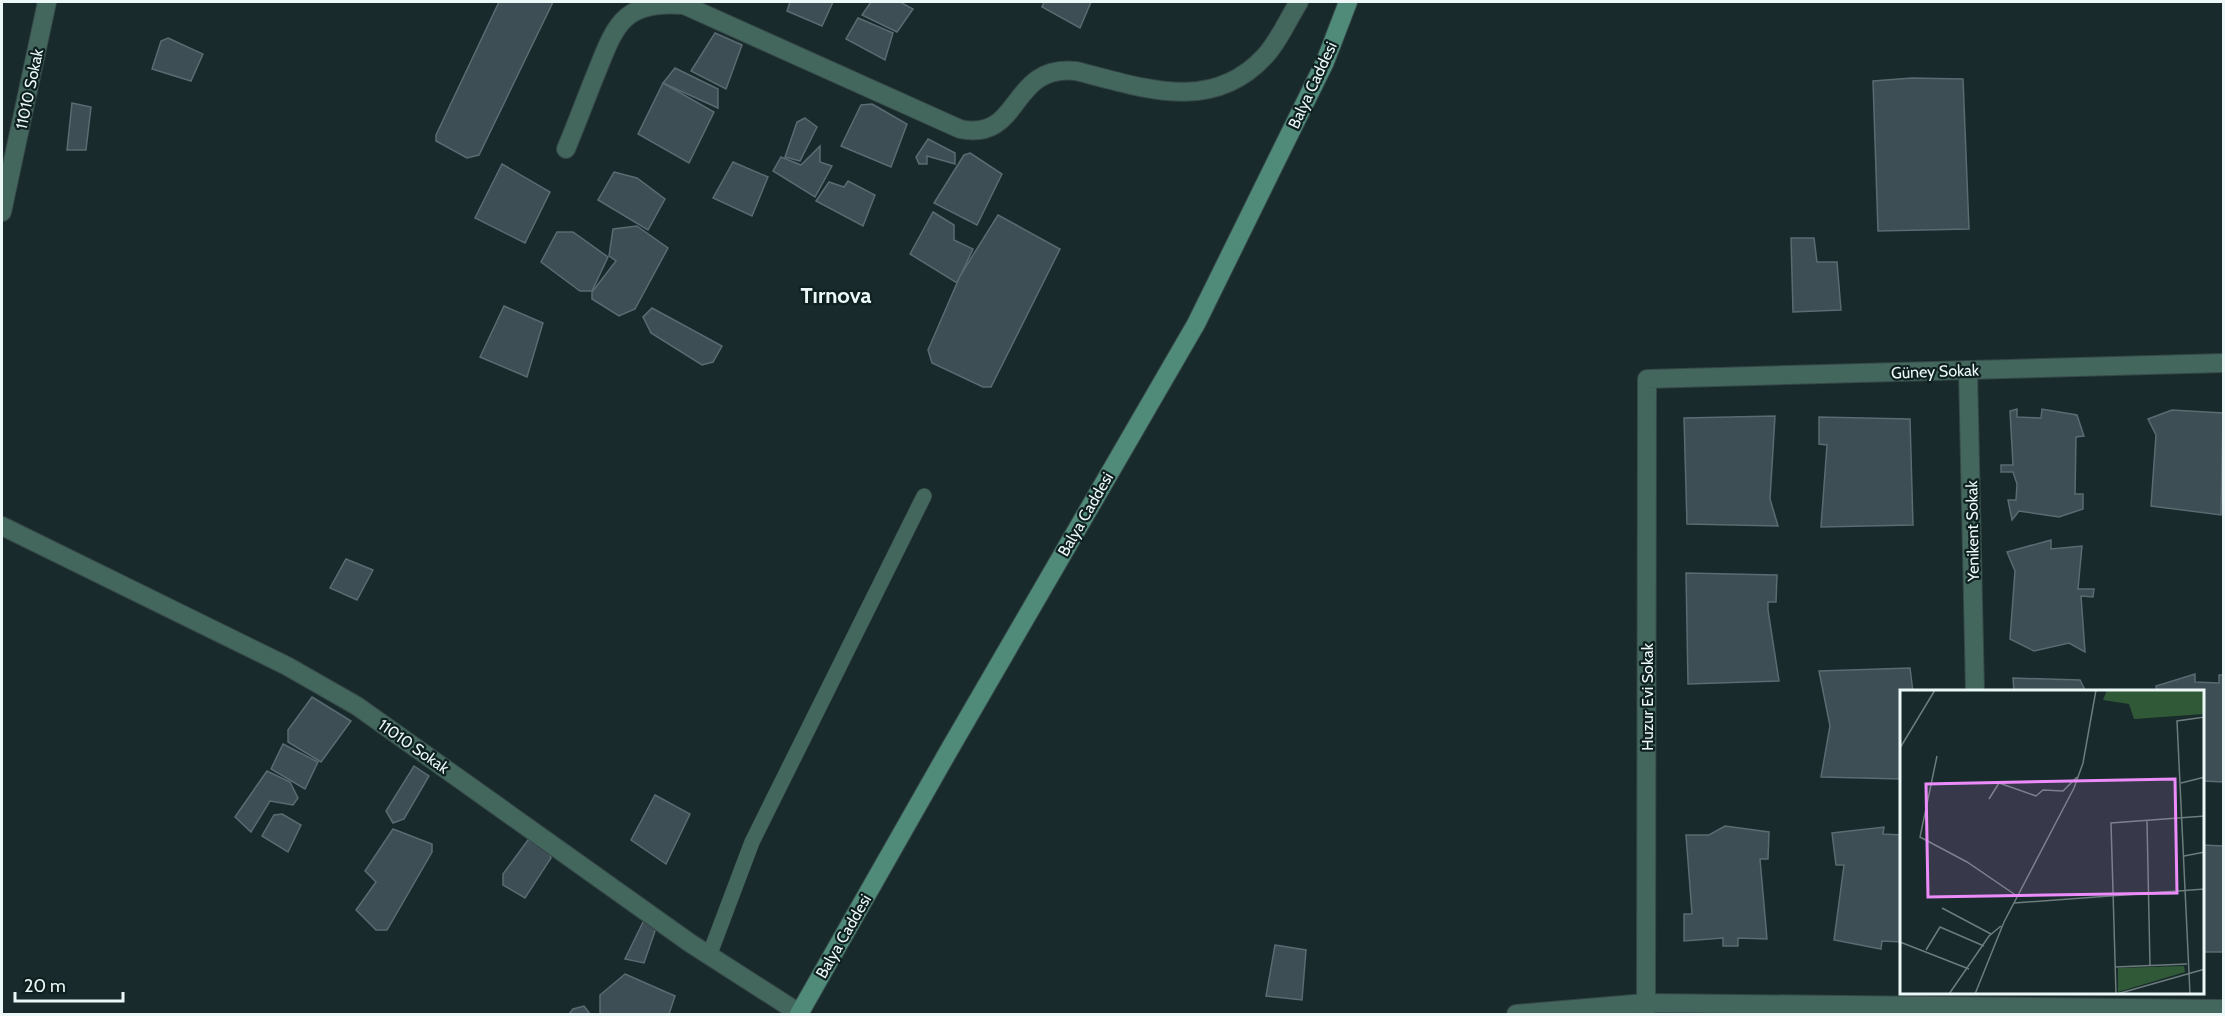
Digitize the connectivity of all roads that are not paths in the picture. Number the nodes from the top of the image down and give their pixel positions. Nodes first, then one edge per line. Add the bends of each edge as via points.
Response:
1 (47, 2) edge
2 (1299, 2) edge
3 (1348, 2) edge
4 (566, 149) dead end
5 (2, 212) edge
6 (2223, 363) edge
7 (1968, 370) junction
8 (1647, 379) joint
9 (924, 496) dead end
10 (2, 526) edge
11 (1975, 690) edge
12 (709, 956) junction
13 (1982, 1005) edge
14 (1646, 1009) edge
15 (2223, 1009) edge
16 (799, 1014) edge
17 (1516, 1014) edge

1 - 5 street, 11010 Sokak
2 - 4 street via 1266,55 1226,83 1203,91 1161,92 1076,71 1049,72 1031,83 1003,120 979,131 960,129 684,5 653,4 638,9 615,27
3 - 16 main road, Balya Caddesi via 1325,62 1196,324
6 - 7 street, Güney Sokak
7 - 8 street, Güney Sokak
7 - 11 street, Yenikent Sokak
8 - 14 street, Huzur Evi Sokak
9 - 12 lane via 752,842
10 - 12 street, 11010 Sokak via 287,666 357,706
12 - 16 street, 11010 Sokak
13 - 14 street
13 - 15 street
14 - 17 street

